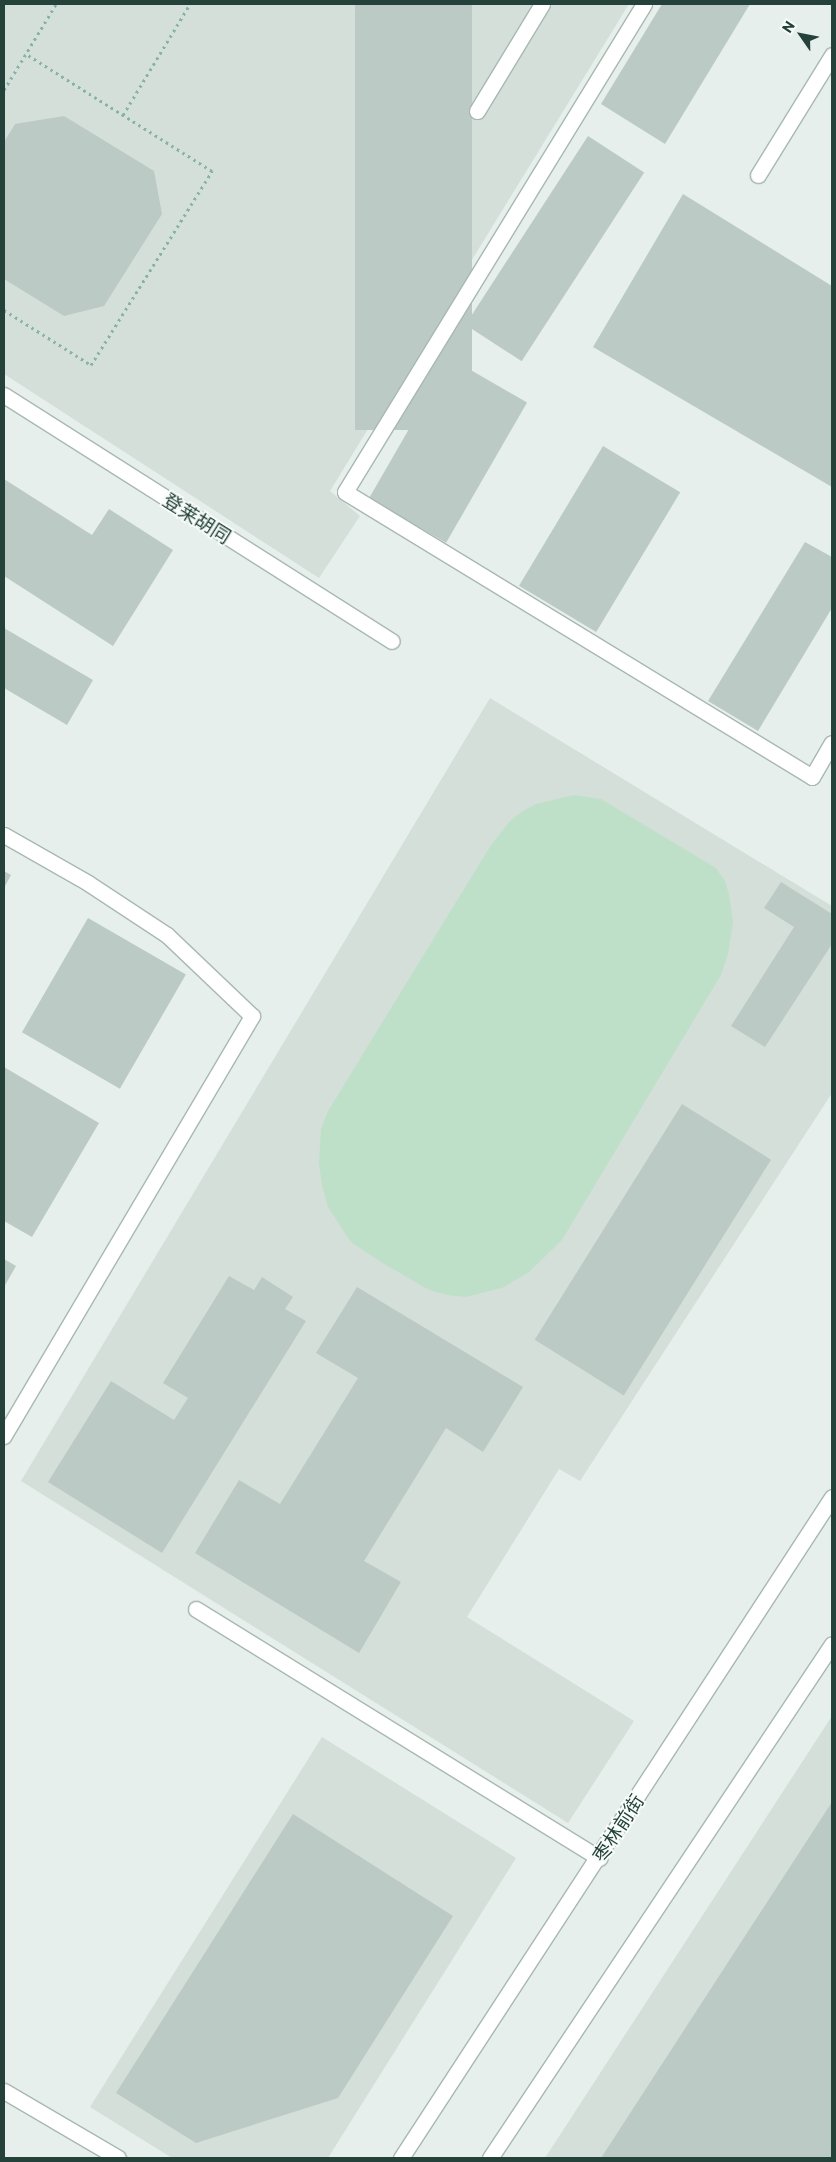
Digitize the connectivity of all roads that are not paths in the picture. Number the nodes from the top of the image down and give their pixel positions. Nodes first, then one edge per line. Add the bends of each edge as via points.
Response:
1 (542, 4) edge
2 (644, 4) edge
3 (832, 55) edge
4 (477, 111) dead end
5 (758, 175) dead end
6 (4, 395) edge
7 (391, 641) dead end
8 (832, 743) edge
9 (4, 835) edge
10 (4, 1436) edge
11 (832, 1497) edge
12 (196, 1609) dead end
13 (832, 1644) edge
14 (599, 1858) junction
15 (4, 2090) edge
16 (118, 2158) edge
17 (401, 2158) edge
18 (490, 2158) edge

1 - 4 street
2 - 8 street via 345,492 812,777
3 - 5 street
6 - 7 street, 登莱胡同
9 - 10 street via 88,883 167,935 252,1016
11 - 14 street, 枣林前街
12 - 14 street
13 - 18 street
14 - 17 street, 枣林前街
15 - 16 street

